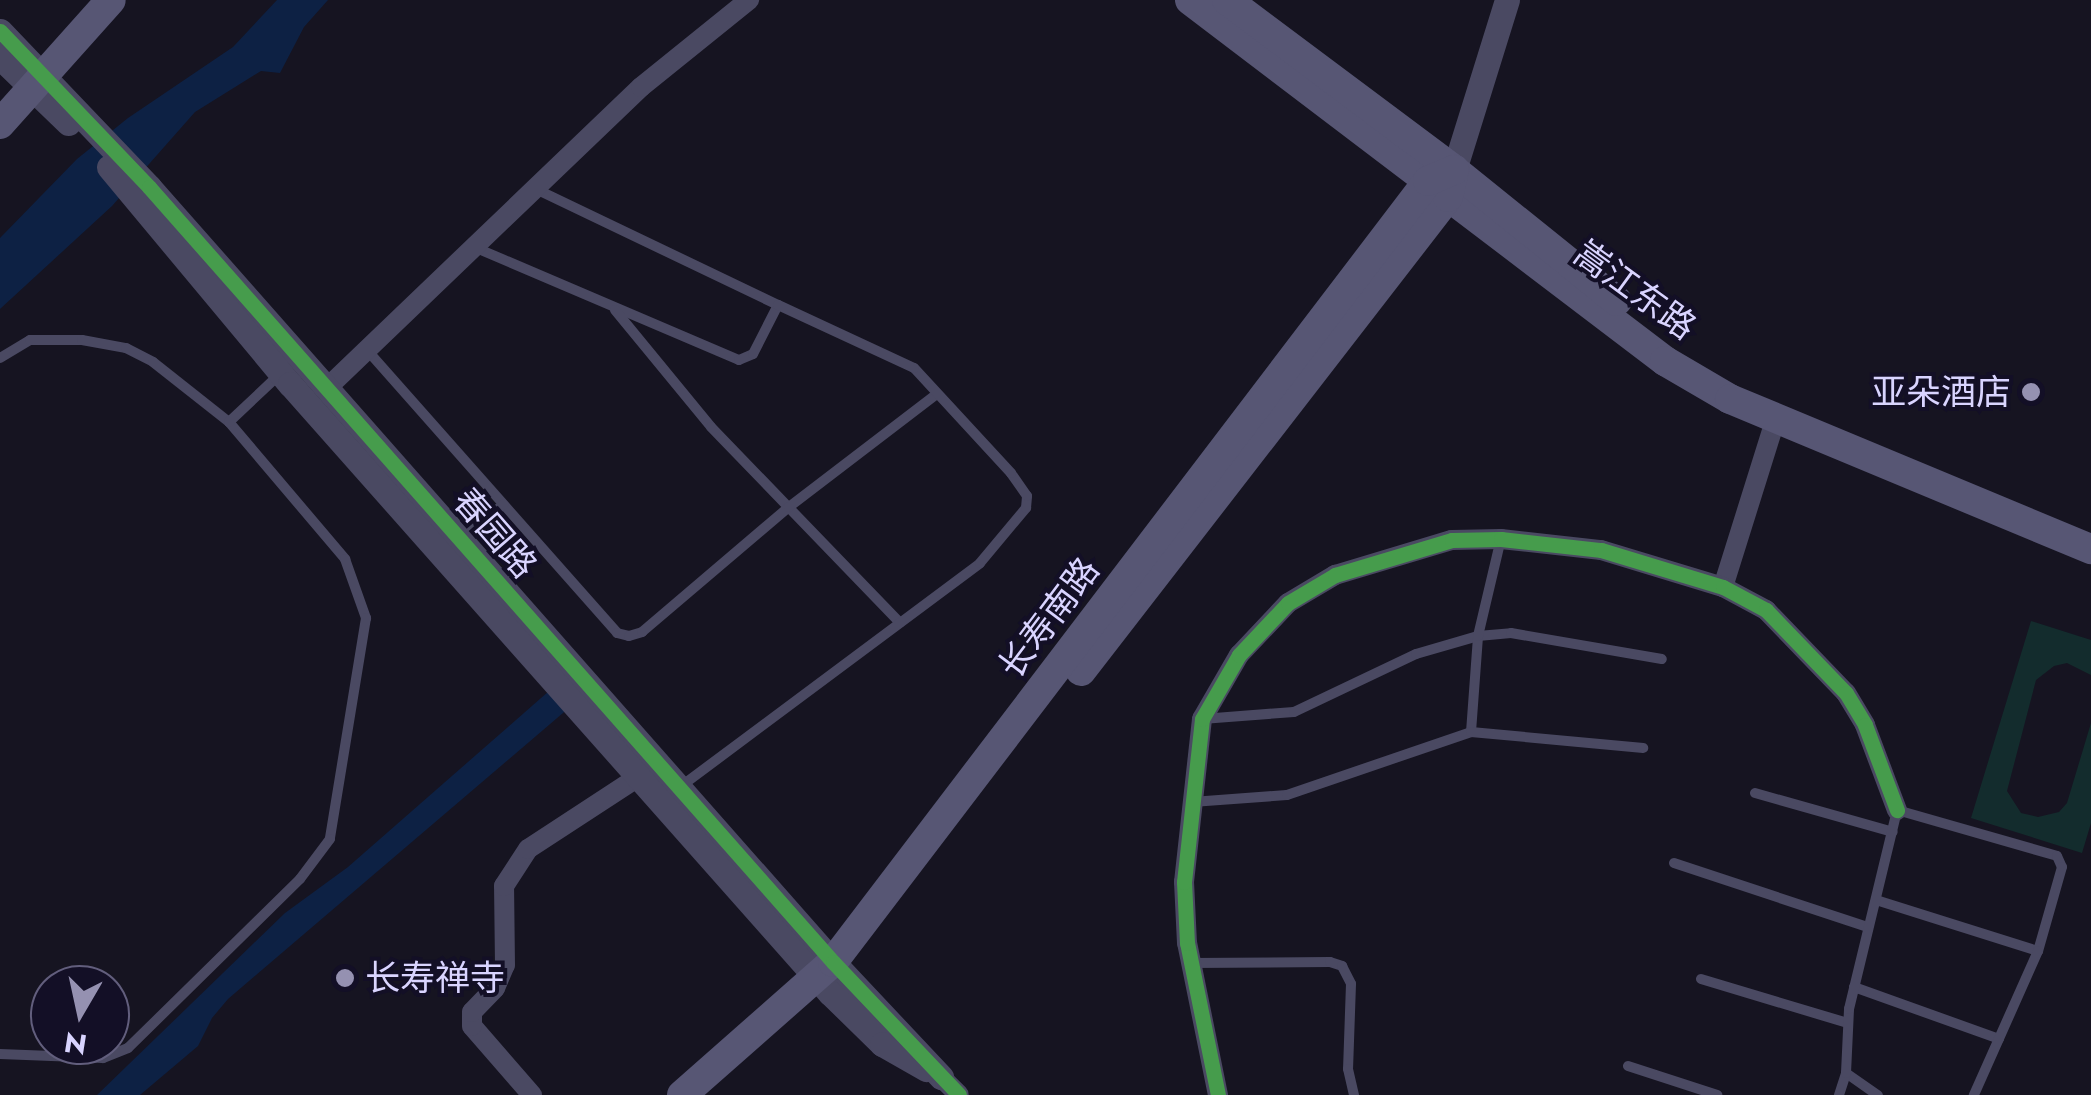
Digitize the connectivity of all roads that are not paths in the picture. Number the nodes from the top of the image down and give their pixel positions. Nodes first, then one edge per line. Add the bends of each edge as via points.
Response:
1 (87, 0) edge
2 (111, 0) edge
3 (748, 0) edge
4 (1190, 0) edge
5 (1227, 0) edge
6 (1507, 0) edge
7 (0, 30) edge
8 (25, 71) edge
9 (0, 100) edge
10 (0, 124) edge
11 (1443, 183) junction
12 (535, 188) junction
13 (474, 246) junction
14 (612, 306) junction
15 (778, 306) junction
16 (366, 350) junction
17 (0, 358) edge
18 (291, 366) junction
19 (327, 388) junction
20 (938, 394) junction
21 (1776, 418) junction
22 (229, 422) junction
23 (503, 505) junction
24 (788, 508) junction
25 (2091, 527) edge
26 (459, 538) junction
27 (1501, 540) junction
28 (2091, 548) edge
29 (1724, 586) junction
30 (900, 623) junction
31 (1478, 636) junction
32 (1662, 659) dead end
33 (1202, 720) junction
34 (1472, 732) junction
35 (1643, 748) dead end
36 (638, 776) junction
37 (680, 788) junction
38 (1755, 793) dead end
39 (1192, 802) junction
40 (1897, 810) junction
41 (1892, 832) junction
42 (1674, 864) dead end
43 (1876, 900) junction
44 (1867, 927) junction
45 (2038, 952) junction
46 (1191, 963) junction
47 (832, 977) junction
48 (1702, 979) dead end
49 (1854, 986) junction
50 (1848, 1024) junction
51 (1999, 1039) junction
52 (0, 1054) edge
53 (1628, 1066) dead end
54 (1846, 1073) junction
55 (950, 1086) edge
56 (532, 1095) edge
57 (682, 1095) edge
58 (713, 1095) edge
59 (1218, 1095) edge
60 (1354, 1095) edge
61 (1718, 1095) edge
62 (1839, 1095) edge
63 (1878, 1095) edge
64 (1974, 1095) edge

1 - 8 main road
2 - 8 main road
3 - 12 street via 641,86
4 - 11 main road, 嵩江东路
5 - 11 main road, 嵩江东路
6 - 11 street, 长寿南路
7 - 8 street, 春园路
8 - 9 main road
8 - 10 main road
8 - 18 street, 春园路 via 141,191
11 - 21 main road, 嵩江东路 via 1635,341 1730,399
11 - 25 main road, 嵩江东路 via 1736,382
11 - 47 main road, 长寿南路
12 - 13 street
12 - 15 lane
13 - 14 lane
13 - 16 street
14 - 15 lane via 740,360 754,354
14 - 24 lane
15 - 20 lane via 914,368
16 - 19 street
16 - 23 lane
17 - 22 lane via 30,340 126,348
18 - 19 street, 春园路
18 - 22 lane
18 - 36 street, 春园路
19 - 26 street, 春园路
20 - 24 lane
20 - 30 lane via 1012,472 1027,496 1026,508 980,564
21 - 28 main road, 嵩江东路
21 - 29 street
22 - 52 lane via 345,559 366,618 330,839 300,879 128,1048 103,1058
23 - 24 lane via 616,633 629,636 642,632
23 - 26 lane
24 - 30 lane
26 - 37 street, 春园路
27 - 29 street via 1601,550
27 - 31 lane
27 - 33 street via 1452,540 1334,576 1288,603 1239,655
29 - 40 street via 1766,610 1846,693
30 - 37 lane
31 - 32 lane via 1511,633
31 - 33 lane via 1416,654 1294,712
31 - 34 lane
33 - 39 street
34 - 35 lane
34 - 39 lane via 1287,796
36 - 47 street, 春园路
36 - 56 street via 528,849 504,886 505,964 495,988 472,1012 472,1026
37 - 47 street, 春园路
38 - 41 lane
39 - 46 street via 1184,882
40 - 41 lane
40 - 45 lane via 2056,856 2062,867
41 - 43 lane
42 - 44 lane
43 - 44 lane
43 - 45 lane
44 - 49 lane
45 - 51 lane
46 - 59 street
46 - 60 lane via 1342,966 1351,984 1348,1068
47 - 55 street, 春园路
47 - 55 street, 春园路 via 882,1044
47 - 57 main road, 长寿南路
47 - 58 main road, 长寿南路
48 - 50 lane
49 - 50 lane
49 - 51 lane
50 - 54 lane
51 - 64 lane
53 - 61 lane
54 - 62 lane
54 - 63 lane

